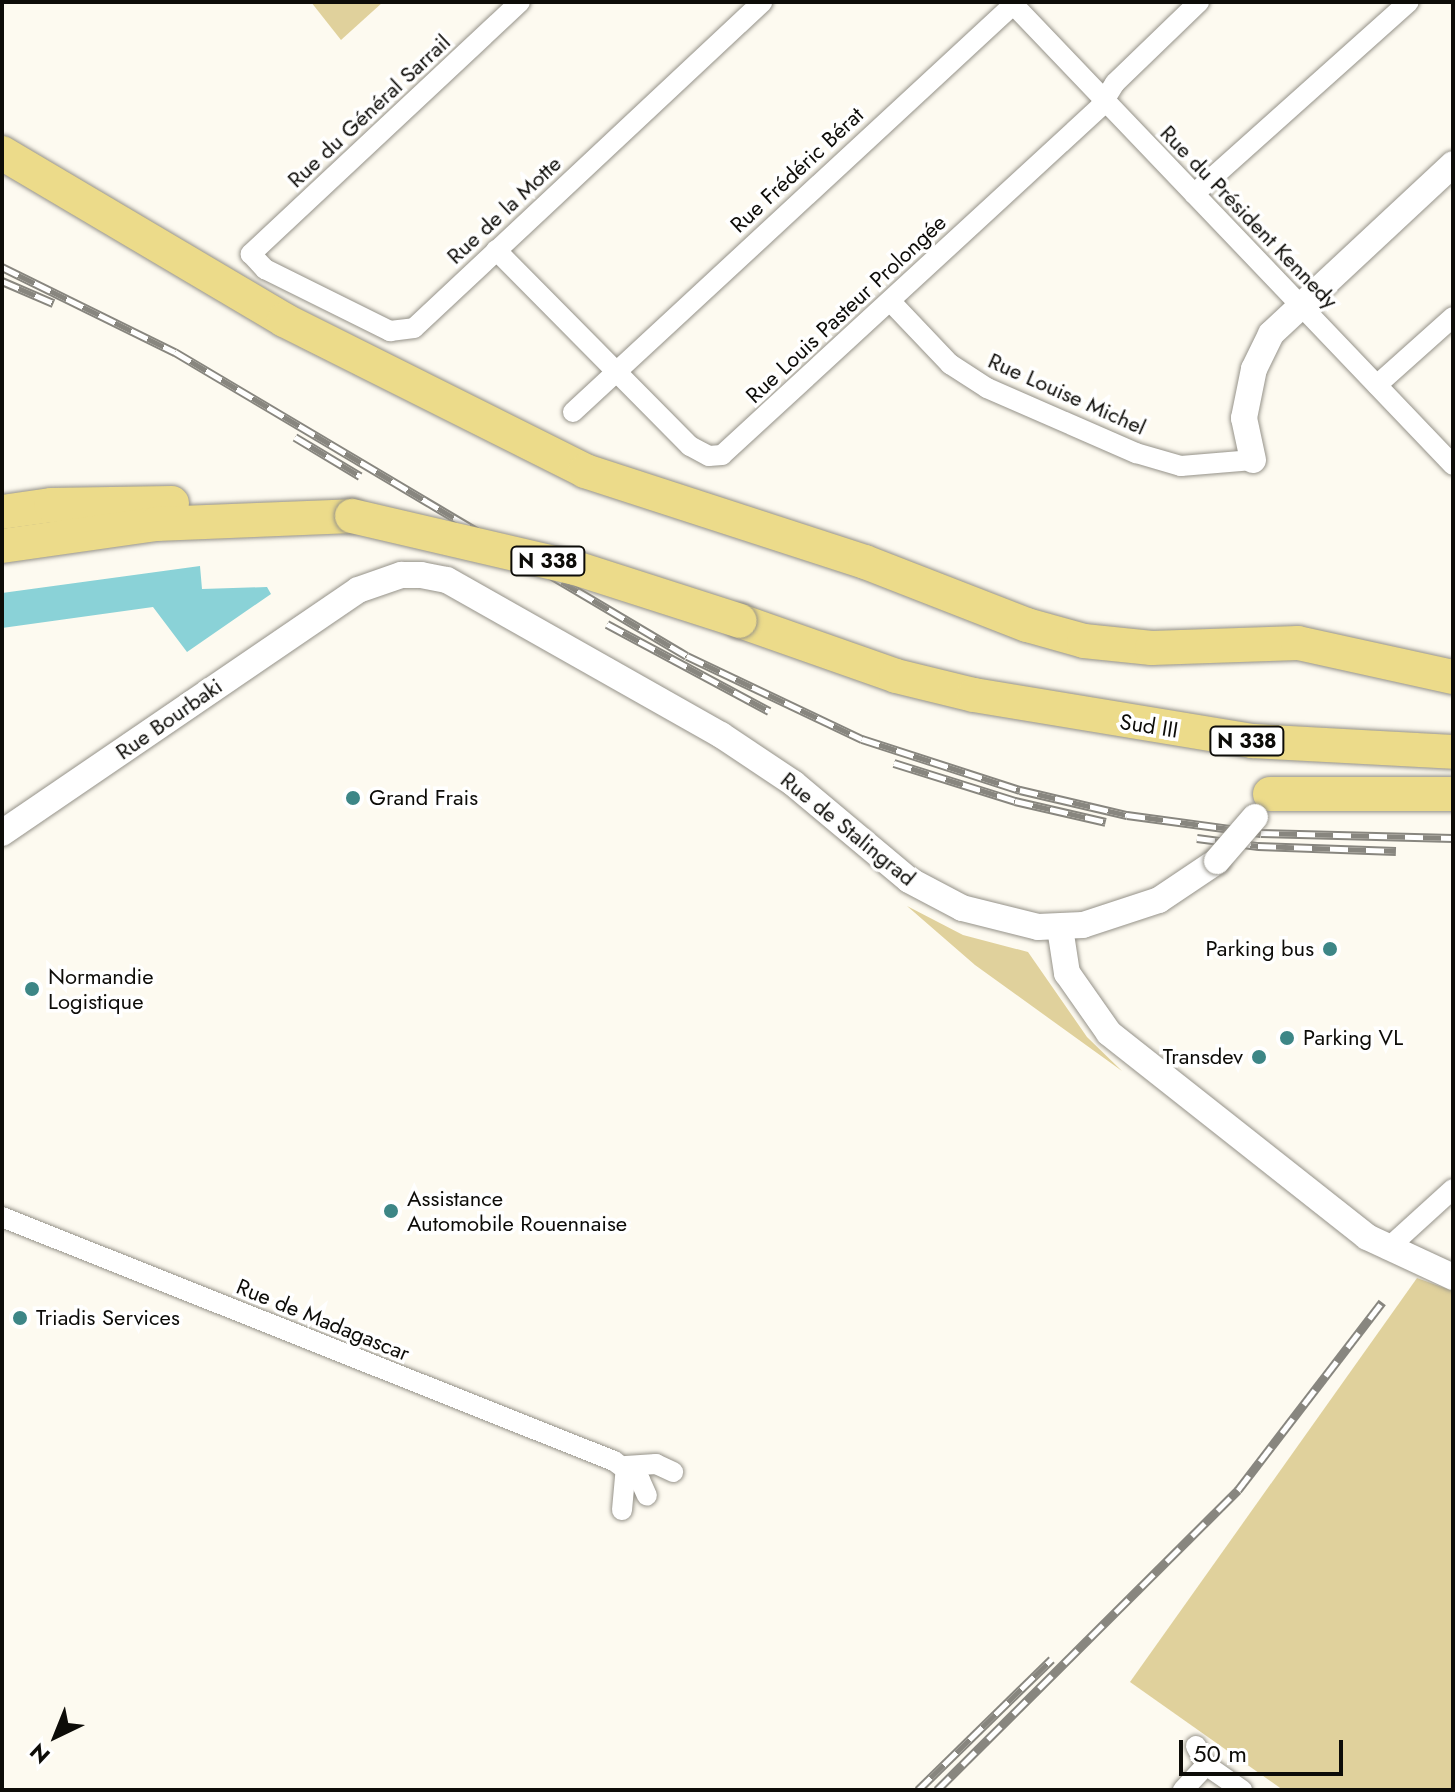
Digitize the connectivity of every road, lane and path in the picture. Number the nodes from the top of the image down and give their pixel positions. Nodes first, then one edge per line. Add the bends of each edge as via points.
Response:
1 (520, 2) edge
2 (762, 2) edge
3 (1199, 2) edge
4 (1409, 2) edge
5 (1013, 3) edge
6 (1106, 101) junction
7 (15, 161) edge
8 (1453, 164) edge
9 (1194, 194) junction
10 (496, 250) junction
11 (251, 254) joint
12 (891, 302) junction
13 (1299, 303) junction
14 (1453, 317) edge
15 (614, 372) junction
16 (1377, 385) junction
17 (573, 412) dead end
18 (1253, 460) joint
19 (1453, 465) edge
20 (2, 512) edge
21 (352, 516) junction
22 (2, 546) edge
23 (335, 604) joint
24 (1453, 677) edge
25 (1453, 752) edge
26 (1453, 794) edge
27 (1262, 805) joint
28 (2, 833) edge
29 (1060, 928) junction
30 (1453, 1189) edge
31 (2, 1217) edge
32 (1387, 1249) junction
33 (1453, 1277) edge
34 (626, 1466) junction
35 (673, 1472) dead end
36 (647, 1496) dead end
37 (622, 1510) dead end
38 (1196, 1746) dead end
39 (1206, 1765) junction
40 (1183, 1790) edge
41 (1242, 1790) edge

1 - 11 street, Rue du Général Sarrail
2 - 10 street, Rue de la Motte
3 - 6 street, Rue Louis Pasteur Prolongée via 1115,83
4 - 9 street
5 - 6 street, Rue du Président Kennedy
5 - 15 street, Rue Frédéric Bérat
6 - 9 street, Rue du Président Kennedy
6 - 12 street, Rue Louis Pasteur Prolongée
7 - 24 highway via 284,320 585,471 865,562 997,615 1084,641 1152,648 1298,643
8 - 13 street
9 - 13 street, Rue du Président Kennedy
10 - 11 street, Rue de la Motte via 414,328 390,331 265,269
10 - 15 street
12 - 15 street, Rue Louis Pasteur Prolongée via 722,455 709,456 690,446
12 - 18 street, Rue Louise Michel via 950,364 987,388 1136,453 1181,466
13 - 16 street, Rue du Président Kennedy
13 - 18 street via 1271,334 1254,369 1244,418
14 - 16 street
15 - 17 street, Rue Frédéric Bérat
16 - 19 street, Rue du Président Kennedy
20 - 21 highway, N 338 via 51,505 188,502
21 - 22 highway via 156,524
21 - 25 highway, Sud III / N 338, bridge via 572,567 896,676 974,695 1252,741
23 - 28 street, Rue Bourbaki
23 - 29 street, Rue de Stalingrad via 401,575 447,580 753,756 931,893 986,915
26 - 27 highway
27 - 29 street, bridge via 1217,861 1159,900 1104,920
29 - 32 street via 1067,973 1109,1033 1285,1176
30 - 32 street
31 - 34 street, Rue de Madagascar
32 - 33 street
34 - 35 street, Rue de Madagascar via 656,1464
34 - 36 street
34 - 37 street
38 - 39 street
39 - 40 street
39 - 41 street

